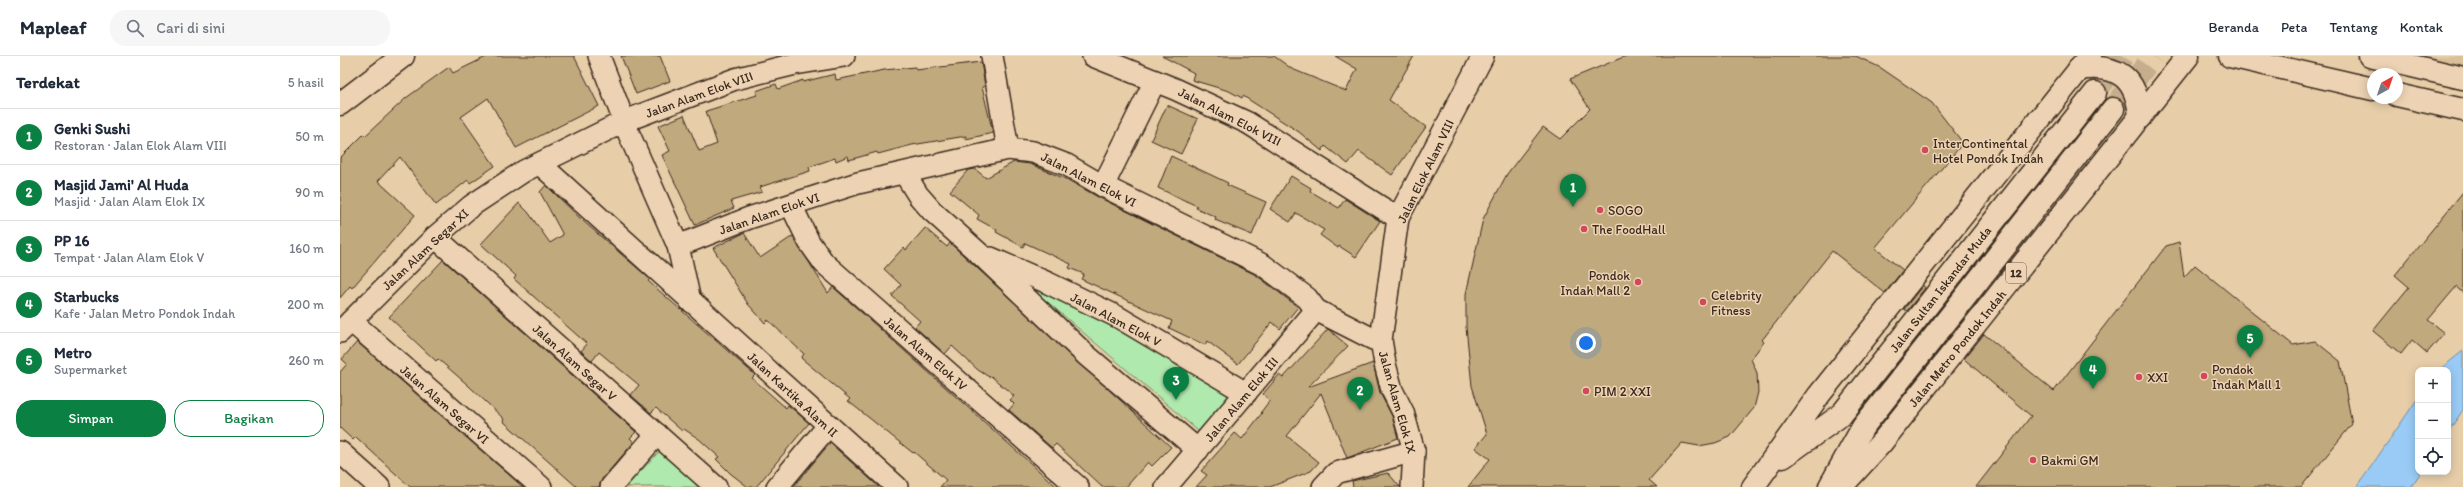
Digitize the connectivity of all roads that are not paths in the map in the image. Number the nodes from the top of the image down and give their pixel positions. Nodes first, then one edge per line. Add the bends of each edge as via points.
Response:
1 (403, 56) edge
2 (599, 56) edge
3 (844, 56) edge
4 (992, 56) edge
5 (1094, 56) edge
6 (1483, 56) edge
7 (2188, 56) edge
8 (2230, 56) edge
9 (2373, 57) edge
10 (2085, 63) edge
11 (2372, 68) edge
12 (2463, 78) edge
13 (1155, 81) junction
14 (2367, 88) edge
15 (2095, 93) tunnel mouth
16 (2403, 96) edge
17 (340, 104) edge
18 (2113, 109) tunnel mouth
19 (2463, 110) edge
20 (2140, 117) junction
21 (625, 121) junction
22 (1008, 149) junction
23 (540, 164) junction
24 (905, 174) junction
25 (1103, 186) junction
26 (791, 205) junction
27 (1398, 218) junction
28 (435, 236) junction
29 (678, 246) junction
30 (981, 255) junction
31 (690, 300) junction
32 (1316, 310) junction
33 (345, 326) edge
34 (1381, 340) junction
35 (1246, 393) junction
36 (828, 426) junction
37 (656, 434) junction
38 (1198, 450) junction
39 (1414, 451) junction
40 (340, 452) edge
41 (1769, 467) junction
42 (379, 487) edge
43 (541, 487) edge
44 (611, 487) edge
45 (716, 487) edge
46 (777, 487) edge
47 (897, 487) edge
48 (1078, 487) edge
49 (1166, 487) edge
50 (1323, 487) edge
51 (1412, 487) edge
52 (1753, 487) edge
53 (1830, 487) edge
54 (1841, 487) edge

1 - 17 main road
2 - 21 street
3 - 21 street, Jalan Alam Elok VIII via 795,64 735,79
4 - 22 street
5 - 13 street, Jalan Alam Elok VIII
6 - 27 street, Jalan Elok Alam VIII
7 - 20 main road, Jalan Metro Pondok Indah / 12
8 - 14 main road
9 - 11 main road
9 - 12 main road
10 - 20 main road via 2117,71 2126,78 2135,92
10 - 41 main road via 1819,396
13 - 25 street
13 - 27 street, Jalan Alam Elok VIII via 1248,123
15 - 41 main road, Jalan Sultan Iskandar Muda via 1840,415
16 - 19 main road
18 - 53 main road, Jalan Sultan Iskandar Muda / 12 via 1863,426
20 - 54 main road, Jalan Metro Pondok Indah / 12 via 1882,442
21 - 23 street, Jalan Alam Segar XI
21 - 29 street
22 - 24 street, Jalan Alam Elok VI
22 - 25 street, Jalan Alam Elok VI via 1033,152 1066,165
23 - 28 street, Jalan Alam Segar XI via 524,171 471,206
23 - 31 street, Jalan Kartika Alam II
24 - 26 street, Jalan Alam Elok VI via 858,184
24 - 30 street, Jalan Alam Elok V via 932,211
25 - 32 street, Jalan Alam Elok VI via 1263,266 1306,298
26 - 29 street, Jalan Alam Elok VI via 749,218
26 - 48 street, Jalan Alam Elok IV via 809,242 824,263
27 - 34 street, Jalan Elok Alam VIII
28 - 33 street, Jalan Alam Segar XI
28 - 37 street, Jalan Alam Segar V
29 - 31 street
30 - 35 street, Jalan Alam Elok V via 1008,264 1118,318
30 - 38 street, Jalan Alam Elok V via 1086,355
31 - 36 street, Jalan Kartika Alam II
32 - 34 street, Jalan Alam Elok VI via 1373,339
32 - 35 street, Jalan Alam Elok III
33 - 43 street, Jalan Alam Segar VI
34 - 39 street, Jalan Alam Elok IX via 1392,390 1403,412
35 - 38 street, Jalan Alam Elok III
36 - 46 street
36 - 47 street, Jalan Kartika Alam II
37 - 44 street
37 - 45 street, Jalan Alam Segar V
38 - 49 street, Jalan Alam Elok III
39 - 50 street via 1336,473
39 - 51 street, Jalan Alam Elok IX
40 - 42 street
41 - 52 main road

